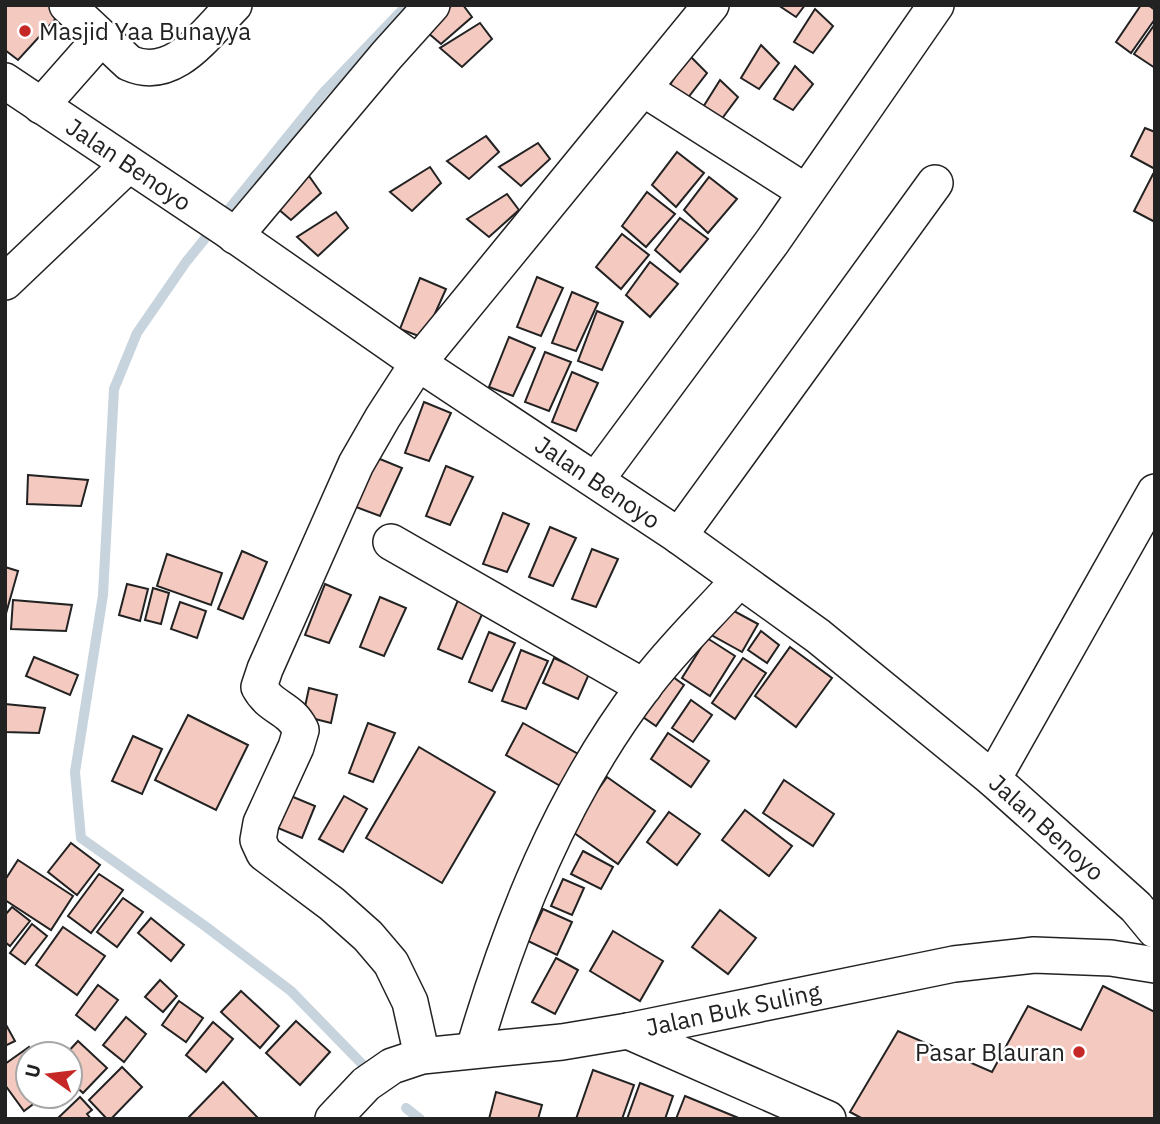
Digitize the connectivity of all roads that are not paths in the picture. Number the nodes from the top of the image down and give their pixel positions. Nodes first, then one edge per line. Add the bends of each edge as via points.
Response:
1 (67, 5) edge
2 (234, 5) edge
3 (432, 5) edge
4 (711, 5) edge
5 (936, 5) edge
6 (101, 38) junction
7 (5, 81) edge
8 (644, 89) junction
9 (41, 106) junction
10 (128, 165) junction
11 (935, 183) dead end
12 (806, 192) junction
13 (223, 228) junction
14 (5, 282) edge
15 (418, 363) junction
16 (596, 480) junction
17 (1155, 492) edge
18 (679, 536) junction
19 (391, 542) dead end
20 (738, 580) junction
21 (643, 687) junction
22 (993, 779) junction
23 (1155, 930) edge
24 (1155, 965) edge
25 (628, 1031) junction
26 (474, 1049) junction
27 (422, 1056) junction
28 (333, 1119) edge
29 (828, 1119) edge

1 - 6 street
2 - 6 street via 178,61 164,67 141,68 129,63
3 - 13 street
4 - 8 street
5 - 12 street
6 - 9 street
7 - 9 street, Jalan Benoyo
8 - 12 street
8 - 15 street
9 - 10 street, Jalan Benoyo
10 - 13 street, Jalan Benoyo
10 - 14 street
11 - 18 street
12 - 16 street
13 - 15 street, Jalan Benoyo
15 - 16 street, Jalan Benoyo
15 - 27 street via 356,464 265,669 259,687 265,698 295,717 301,730 258,840 264,853 332,904 391,963 410,1002
16 - 18 street, Jalan Benoyo
17 - 22 street
18 - 20 street, Jalan Benoyo
19 - 21 street
20 - 21 street
20 - 22 street, Jalan Benoyo via 818,636
21 - 26 street via 600,752 540,865 502,955
22 - 23 street, Jalan Benoyo via 1136,907
24 - 25 street, Jalan Buk Suling via 1034,955 954,964
25 - 26 street, Jalan Buk Suling
25 - 29 street
26 - 27 street, Jalan Buk Suling
27 - 28 street, Jalan Buk Suling via 392,1066 366,1084

